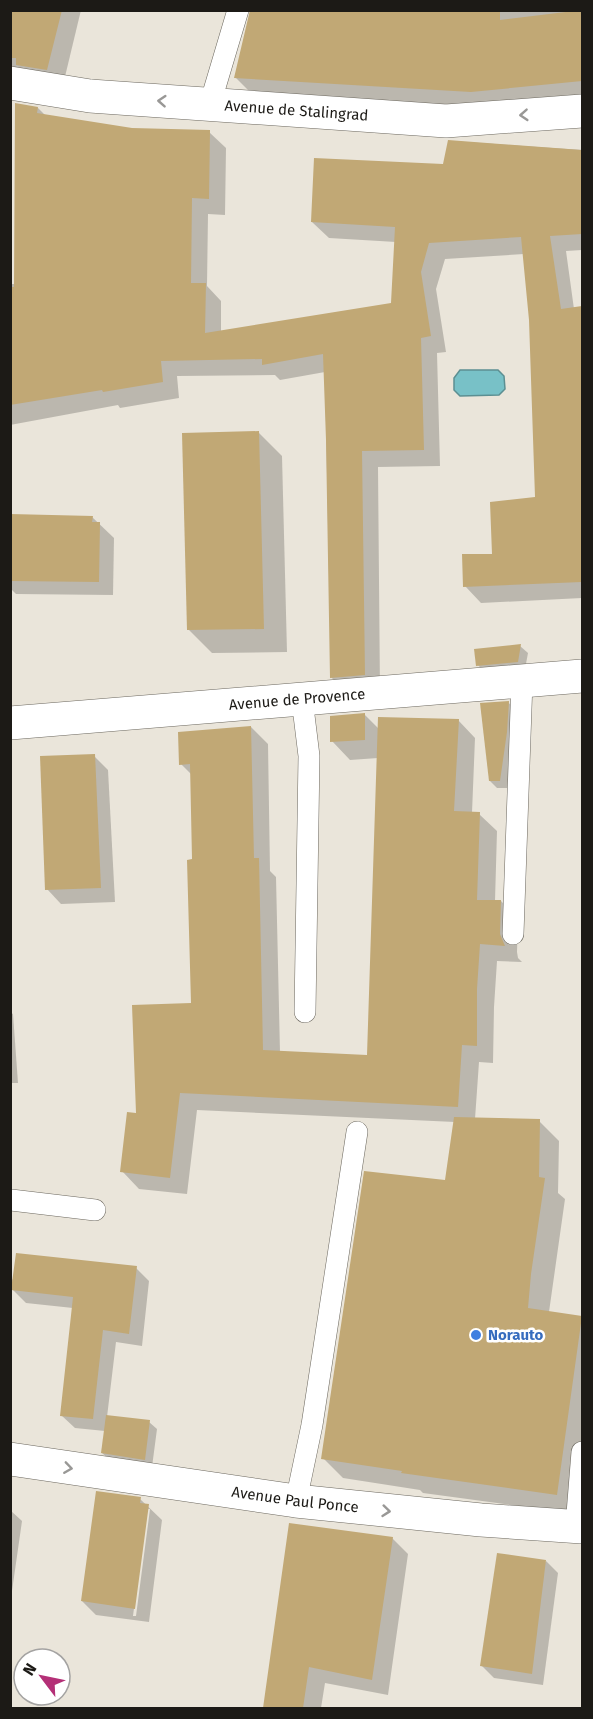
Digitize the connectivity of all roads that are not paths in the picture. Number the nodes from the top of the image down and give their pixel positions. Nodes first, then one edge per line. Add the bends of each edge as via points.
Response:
1 (238, 10) edge
2 (10, 83) edge
3 (210, 104) junction
4 (582, 111) edge
5 (582, 676) edge
6 (522, 681) junction
7 (302, 699) junction
8 (10, 723) edge
9 (513, 934) dead end
10 (305, 1012) dead end
11 (357, 1132) dead end
12 (11, 1200) edge
13 (10, 1206) edge
14 (95, 1210) dead end
15 (582, 1452) edge
16 (10, 1459) edge
17 (296, 1501) junction
18 (579, 1527) edge

1 - 3 lane
3 -> 2 street, Avenue de Stalingrad via 90,96
4 -> 3 street, Avenue de Stalingrad via 446,121
5 - 6 street, Avenue de Provence
6 - 7 street, Avenue de Provence
6 - 9 lane
7 - 8 street, Avenue de Provence
7 - 10 lane via 309,756
11 - 17 lane via 312,1425
12 - 13 lane
12 - 14 lane
15 - 18 lane
16 -> 17 street, Avenue Paul Ponce
17 -> 18 street, Avenue Paul Ponce

